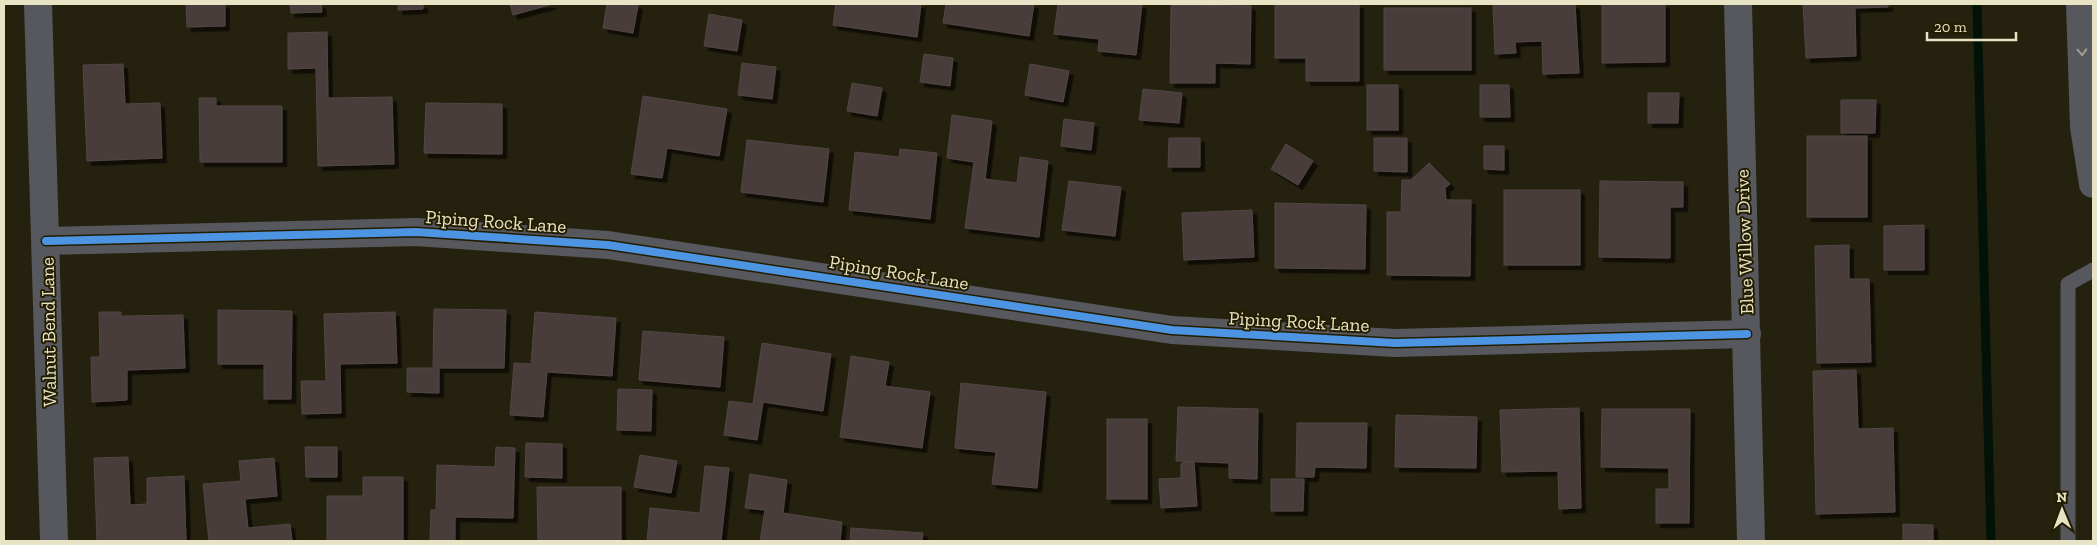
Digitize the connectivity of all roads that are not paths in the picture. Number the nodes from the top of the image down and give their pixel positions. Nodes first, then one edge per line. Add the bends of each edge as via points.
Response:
1 (38, 4) edge
2 (1738, 4) edge
3 (2080, 4) edge
4 (2093, 184) edge
5 (46, 241) junction
6 (2093, 270) edge
7 (1747, 334) junction
8 (54, 541) edge
9 (1751, 541) edge
10 (2068, 541) edge

1 - 5 street, Walnut Bend Lane
2 - 7 street, Blue Willow Drive
3 -> 4 street via 2084,127
5 - 7 street, Piping Rock Lane via 416,232 608,245 1172,330 1395,343
5 - 8 street, Walnut Bend Lane
6 - 10 lane via 2068,284
7 - 9 street, Blue Willow Drive

